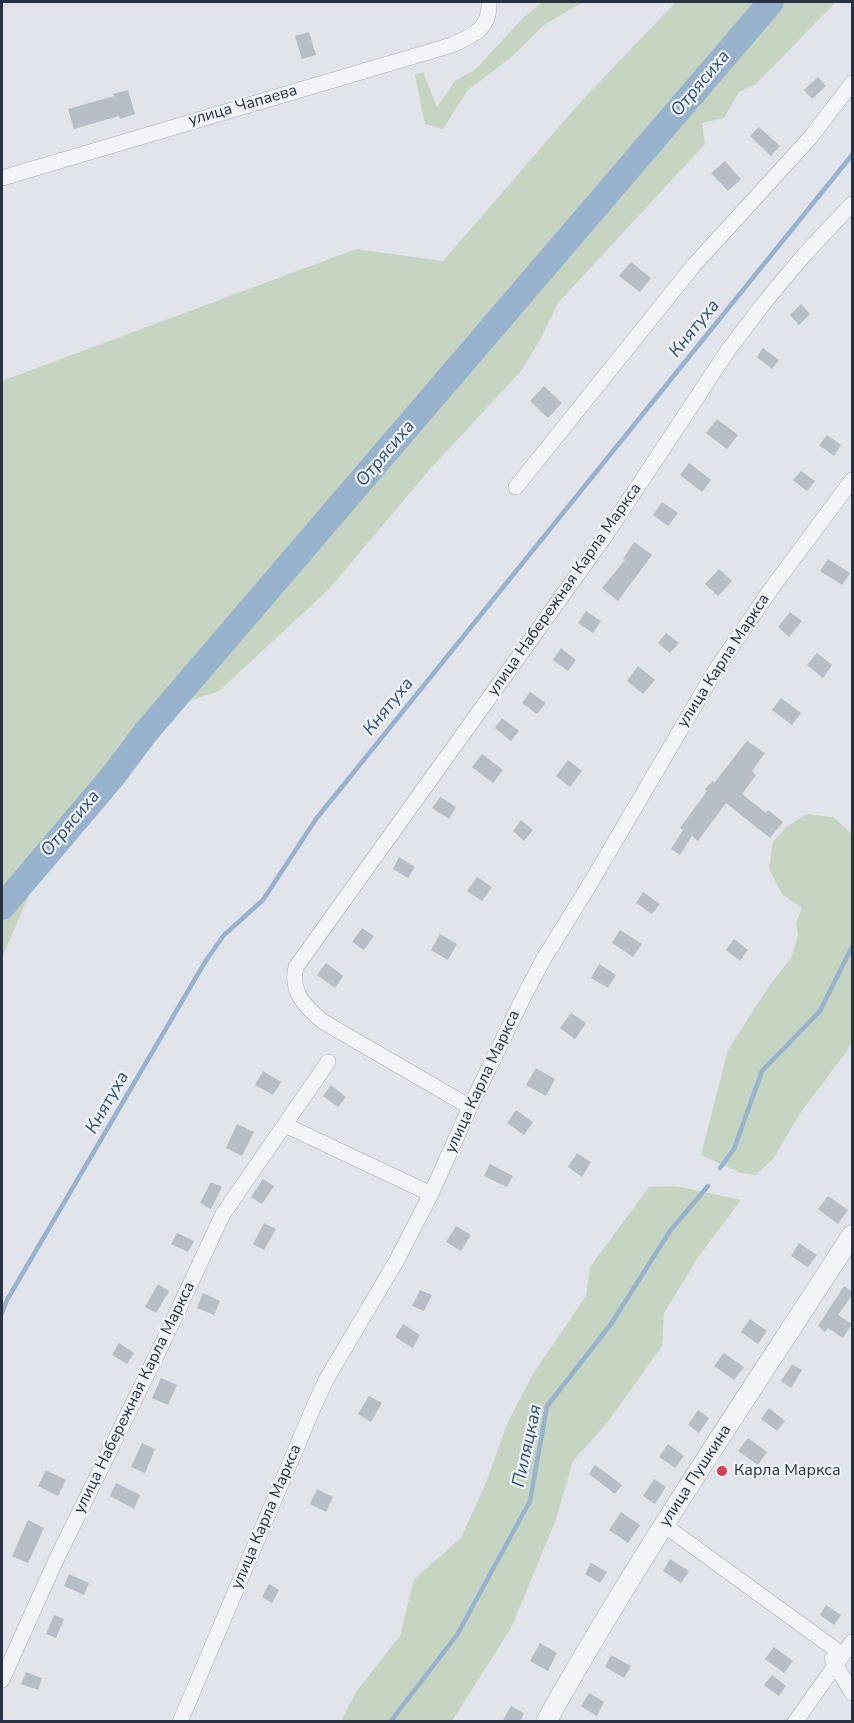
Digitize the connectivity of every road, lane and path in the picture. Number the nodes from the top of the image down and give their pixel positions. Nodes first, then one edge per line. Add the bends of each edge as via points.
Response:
1 (489, 2) edge
2 (852, 83) edge
3 (2, 178) edge
4 (852, 204) edge
5 (852, 480) edge
6 (516, 487) dead end
7 (328, 1062) dead end
8 (470, 1107) junction
9 (285, 1125) junction
10 (431, 1194) junction
11 (852, 1235) edge
12 (664, 1525) junction
13 (852, 1642) edge
14 (840, 1661) junction
15 (2, 1680) edge
16 (852, 1693) edge
17 (180, 1722) edge
18 (546, 1722) edge
19 (795, 1722) edge

1 - 3 street, улица Чапаева via 489,14 482,28 452,45
2 - 6 street via 810,138 694,265
4 - 8 street, улица Набережная Карла Маркса via 805,254 729,349 603,539 297,968 294,986 303,1003 322,1021
5 - 8 street, улица Карла Маркса via 715,671 543,960
7 - 9 street, улица Набережная Карла Маркса
8 - 10 street, улица Карла Маркса
9 - 10 street
9 - 15 street, улица Набережная Карла Маркса via 223,1214
10 - 17 street, улица Карла Маркса via 326,1380
11 - 12 street, улица Пушкина
12 - 14 street via 822,1640
12 - 18 street, улица Пушкина
13 - 14 street
14 - 16 street
14 - 19 street

